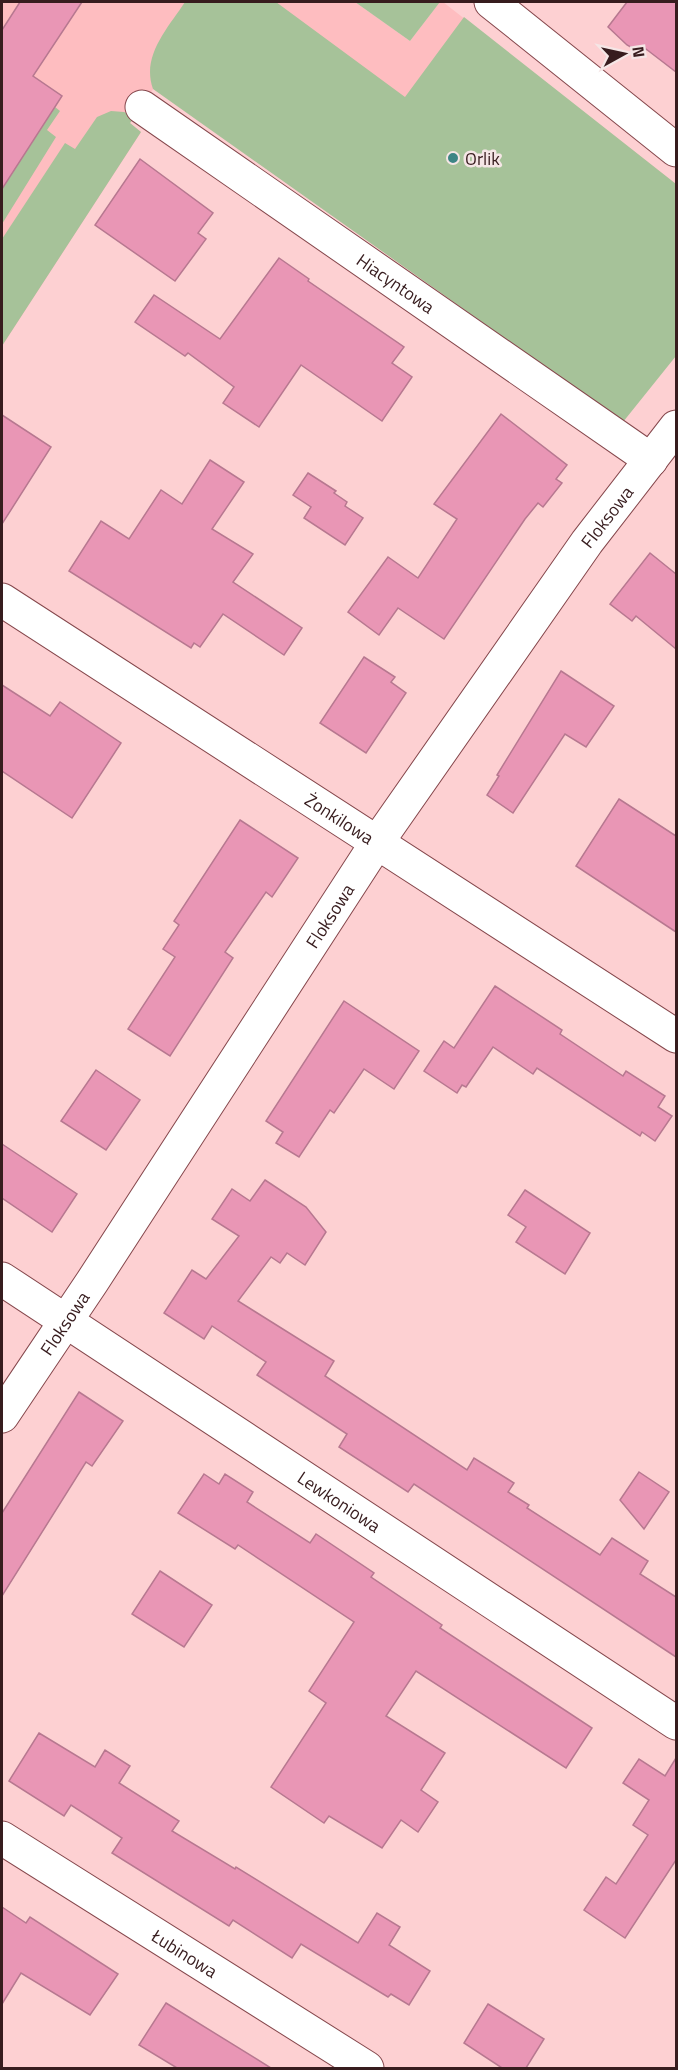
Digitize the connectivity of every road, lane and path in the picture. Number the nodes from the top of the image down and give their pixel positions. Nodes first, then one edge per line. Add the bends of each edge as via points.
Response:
1 (491, 2) edge
2 (142, 107) dead end
3 (676, 150) edge
4 (676, 427) edge
5 (651, 460) junction
6 (2, 600) edge
7 (376, 844) junction
8 (676, 1036) edge
9 (2, 1279) edge
10 (66, 1321) junction
11 (2, 1416) edge
12 (676, 1723) edge
13 (2, 1838) edge
14 (367, 2068) edge

1 - 3 street
2 - 5 street, Hiacyntowa
4 - 5 street, Floksowa
5 - 7 street, Floksowa via 587,542
6 - 7 street, Żonkilowa
7 - 8 street, Żonkilowa
7 - 10 street, Floksowa
9 - 10 street, Lewkoniowa
10 - 11 street, Floksowa
10 - 12 street, Lewkoniowa
13 - 14 street, Łubinowa

